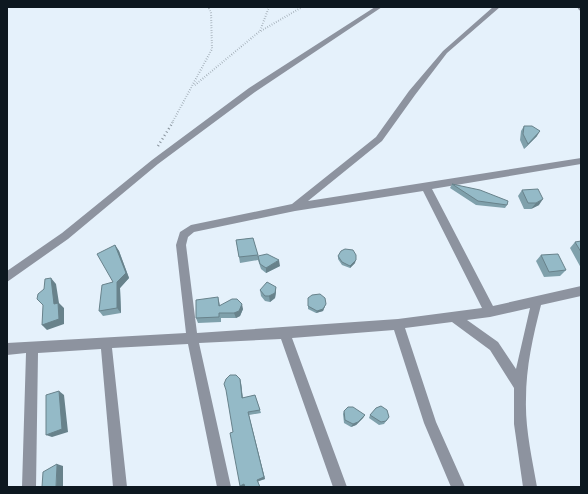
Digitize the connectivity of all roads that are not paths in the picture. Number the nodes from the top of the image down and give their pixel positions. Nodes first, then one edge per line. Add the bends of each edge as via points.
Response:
1 (379, 7) edge
2 (497, 7) edge
3 (581, 161) edge
4 (426, 187) junction
5 (295, 207) junction
6 (7, 277) edge
7 (581, 292) edge
8 (537, 301) junction
9 (490, 312) junction
10 (454, 317) junction
11 (398, 324) junction
12 (285, 333) junction
13 (192, 338) junction
14 (106, 343) junction
15 (32, 347) junction
16 (7, 349) edge
17 (520, 386) junction
18 (29, 487) edge
19 (120, 487) edge
20 (224, 487) edge
21 (340, 487) edge
22 (458, 487) edge
23 (530, 487) edge

1 - 6 street via 252,90 155,162 65,236
2 - 5 street via 445,52 412,92 379,139
3 - 4 street
4 - 5 street
4 - 9 street
5 - 13 street via 191,229 183,235 180,245
7 - 8 street
8 - 9 street
8 - 17 street via 527,334
9 - 10 street
10 - 11 street
10 - 17 street via 494,346
11 - 12 street
11 - 22 street via 430,423
12 - 13 street
12 - 21 street
13 - 14 street
13 - 20 street
14 - 15 street
14 - 19 street
15 - 16 street
15 - 18 street
17 - 23 street via 521,427

